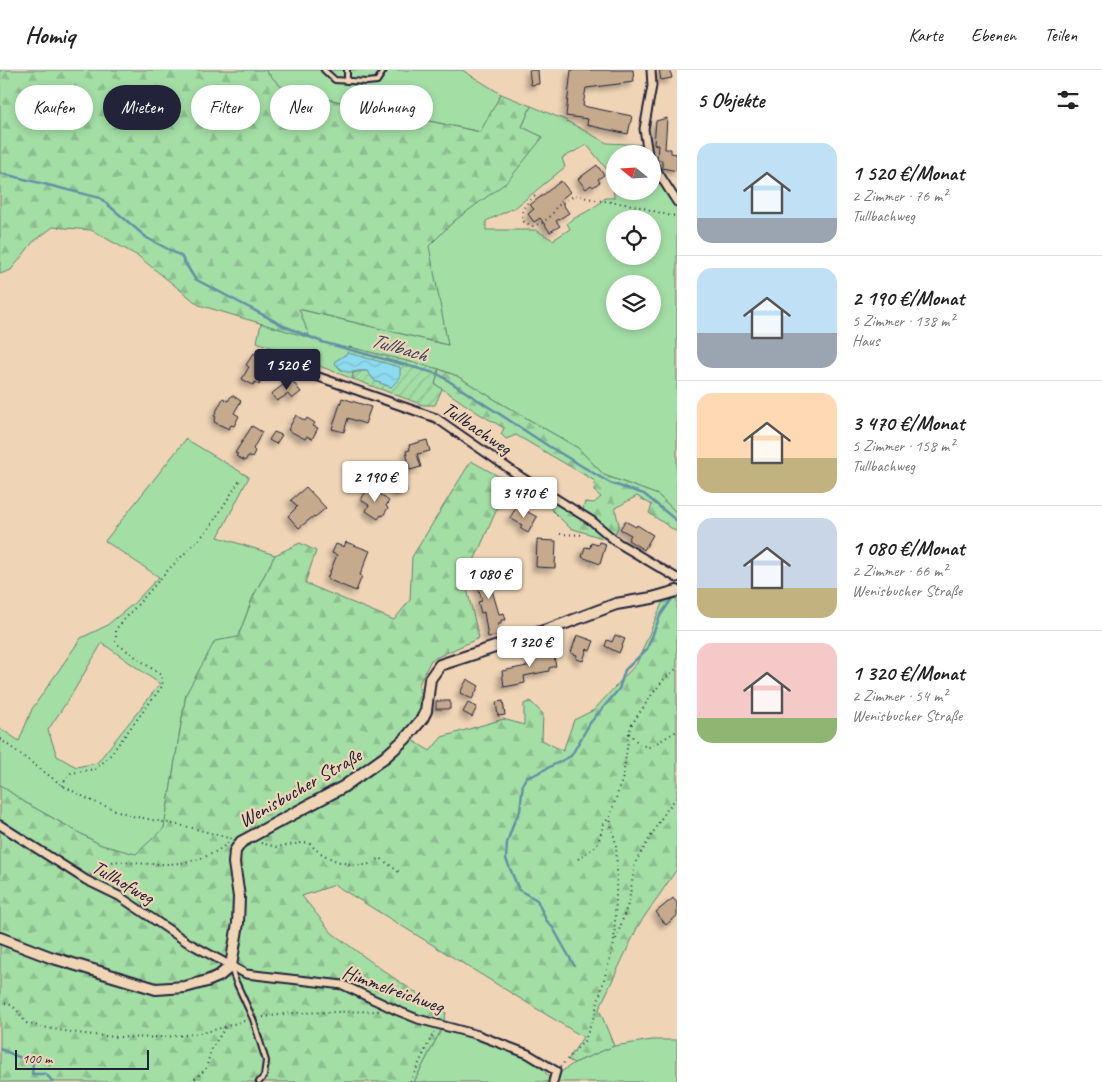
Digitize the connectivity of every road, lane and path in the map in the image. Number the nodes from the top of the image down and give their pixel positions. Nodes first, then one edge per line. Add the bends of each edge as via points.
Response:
1 (324, 70) edge
2 (347, 70) edge
3 (384, 70) edge
4 (651, 70) edge
5 (347, 81) junction
6 (647, 145) edge
7 (661, 177) edge
8 (535, 196) dead end
9 (677, 202) edge
10 (677, 215) edge
11 (294, 368) dead end
12 (240, 480) dead end
13 (560, 534) dead end
14 (585, 535) dead end
15 (677, 578) edge
16 (677, 591) edge
17 (677, 668) edge
18 (677, 730) edge
19 (629, 733) junction
20 (0, 739) edge
21 (64, 786) junction
22 (677, 797) edge
23 (610, 816) junction
24 (0, 826) edge
25 (247, 838) junction
26 (578, 859) dead end
27 (399, 872) dead end
28 (86, 880) junction
29 (0, 938) edge
30 (614, 944) junction
31 (231, 966) junction
32 (0, 1003) edge
33 (380, 1011) dead end
34 (253, 1019) junction
35 (437, 1024) junction
36 (226, 1025) junction
37 (556, 1071) junction
38 (191, 1082) edge
39 (259, 1082) edge
40 (410, 1082) edge
41 (553, 1082) edge

1 - 5 lane via 335,80
2 - 5 lane
3 - 5 lane via 374,82
4 - 6 street via 652,86 644,128
7 - 9 street
8 - 10 path via 524,206 521,215 524,222 533,226 542,223 556,207 575,196
11 - 15 street, Tullbachweg via 436,418 592,521 618,543
12 - 21 path via 208,530 116,629 116,643 161,675 163,685 108,758 95,769 71,773
13 - 14 path
16 - 25 street, Wenisbucher Straße via 616,604 440,665 430,679 426,711 405,739 385,757 343,787
17 - 19 path via 653,693
18 - 19 path via 650,747 640,745
19 - 23 path via 623,777
20 - 21 path
21 - 28 path via 132,816 233,839 206,858 158,866 114,861
22 - 30 path via 664,812 636,863 629,901
23 - 26 path via 597,845
23 - 30 path via 617,871
24 - 28 street, Tullhofweg
25 - 27 path via 276,847 308,842 330,859 353,864 367,865 380,858
25 - 31 street, Wenisbucher Straße via 235,851 239,896
28 - 31 street, Tullhofweg via 119,896 187,942
29 - 31 street via 156,988 186,987 207,981 220,976
30 - 37 path via 585,1040
31 - 34 lane
31 - 35 street, Himmelreichweg via 246,974 343,985 398,1011
32 - 36 path via 17,1009 26,1023 56,1031 160,1038
33 - 34 path via 291,1013
34 - 36 path
34 - 39 lane via 266,1061 264,1076
35 - 37 street, Himmelreichweg via 528,1054
35 - 40 path
36 - 38 path via 211,1050 206,1069
37 - 41 street

